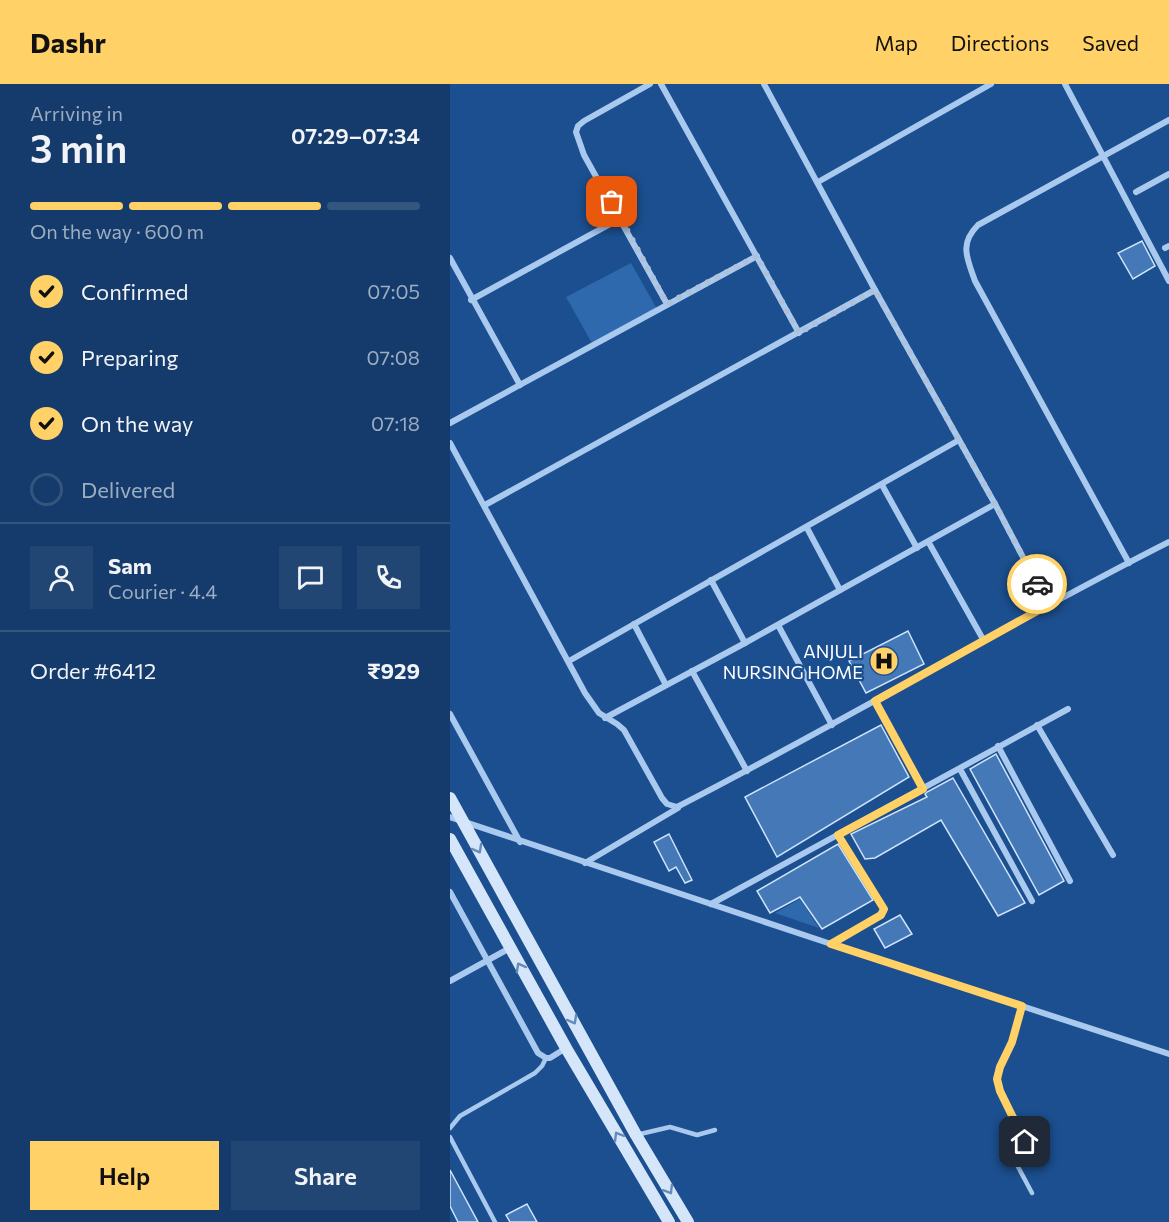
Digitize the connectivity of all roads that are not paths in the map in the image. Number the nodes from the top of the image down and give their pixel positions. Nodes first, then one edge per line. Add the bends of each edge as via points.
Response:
1 (650, 84) edge
2 (661, 84) edge
3 (764, 84) edge
4 (992, 84) edge
5 (1065, 84) edge
6 (1169, 120) edge
7 (1103, 156) junction
8 (1169, 174) edge
9 (818, 182) junction
10 (1136, 192) dead end
11 (621, 218) junction
12 (757, 256) junction
13 (450, 258) edge
14 (1169, 281) edge
15 (875, 290) junction
16 (471, 300) junction
17 (667, 304) junction
18 (799, 333) junction
19 (520, 385) junction
20 (450, 423) edge
21 (959, 440) junction
22 (450, 443) edge
23 (882, 486) junction
24 (995, 504) junction
25 (484, 505) junction
26 (807, 528) junction
27 (1169, 542) edge
28 (928, 543) junction
29 (917, 548) junction
30 (1129, 563) junction
31 (711, 580) junction
32 (840, 590) junction
33 (1048, 605) junction
34 (633, 624) junction
35 (778, 625) junction
36 (984, 641) junction
37 (745, 644) junction
38 (569, 661) junction
39 (692, 671) junction
40 (666, 685) junction
41 (875, 701) junction
42 (1068, 709) dead end
43 (450, 714) edge
44 (605, 718) junction
45 (832, 724) junction
46 (1037, 725) junction
47 (998, 746) junction
48 (960, 769) junction
49 (747, 771) junction
50 (923, 789) junction
51 (700, 796) junction
52 (450, 798) edge
53 (456, 819) edge
54 (838, 835) junction
55 (450, 839) edge
56 (520, 842) junction
57 (1113, 855) dead end
58 (585, 863) junction
59 (1070, 881) dead end
60 (450, 892) edge
61 (1032, 901) dead end
62 (711, 904) junction
63 (831, 944) junction
64 (510, 948) junction
65 (489, 960) junction
66 (450, 981) edge
67 (1022, 1006) junction
68 (566, 1048) junction
69 (1169, 1054) edge
70 (546, 1058) junction
71 (450, 1128) edge
72 (715, 1130) dead end
73 (636, 1135) junction
74 (450, 1137) edge
75 (1032, 1193) dead end
76 (495, 1222) edge
77 (669, 1222) edge
78 (688, 1222) edge

1 - 11 street via 584,121 576,132 584,155
2 - 12 street
3 - 9 street
4 - 9 street
5 - 7 street
6 - 7 street
7 - 14 street
7 - 30 street via 978,225 968,235 966,244 975,280
8 - 10 street
9 - 15 street
11 - 16 street
11 - 17 street
12 - 17 street
12 - 18 street
13 - 16 street
15 - 18 street
15 - 21 street
16 - 19 street
17 - 19 street
18 - 25 street
19 - 20 street
21 - 23 street
21 - 24 street
22 - 25 street
23 - 26 street
23 - 29 street
24 - 28 street
24 - 33 street
25 - 38 street
26 - 31 street
26 - 32 street
27 - 30 street
28 - 29 street
28 - 36 street
29 - 32 street
30 - 33 street
31 - 34 street
31 - 37 street
32 - 35 street
33 - 36 street
34 - 38 street
34 - 40 street
35 - 37 street
35 - 45 street
36 - 41 street
37 - 39 street
38 - 44 street via 591,703
39 - 40 street
39 - 49 street
40 - 44 street
41 - 45 street
41 - 50 street
42 - 46 street
43 - 56 street
44 - 51 street via 624,730 667,804 678,807
45 - 49 street
46 - 47 street
46 - 57 street
47 - 48 street
47 - 59 street
48 - 50 street
48 - 61 street
49 - 51 street
50 - 54 street
51 - 58 street
52 - 53 street
53 - 56 street
53 -> 73 street
54 - 62 street
54 - 63 street via 884,909 881,915
55 - 64 street
56 - 58 street
58 - 62 street
60 - 65 street
62 - 63 street
63 - 67 street
64 - 65 street
68 -> 64 street
65 - 66 street
65 - 70 street via 538,1053
67 - 69 street
67 - 75 lane via 997,1079 1024,1137 1024,1147 1016,1162
68 - 70 street
77 -> 68 street
70 - 71 lane via 535,1073 460,1116
72 - 73 lane via 697,1135 669,1127
73 -> 78 street
74 - 76 lane

